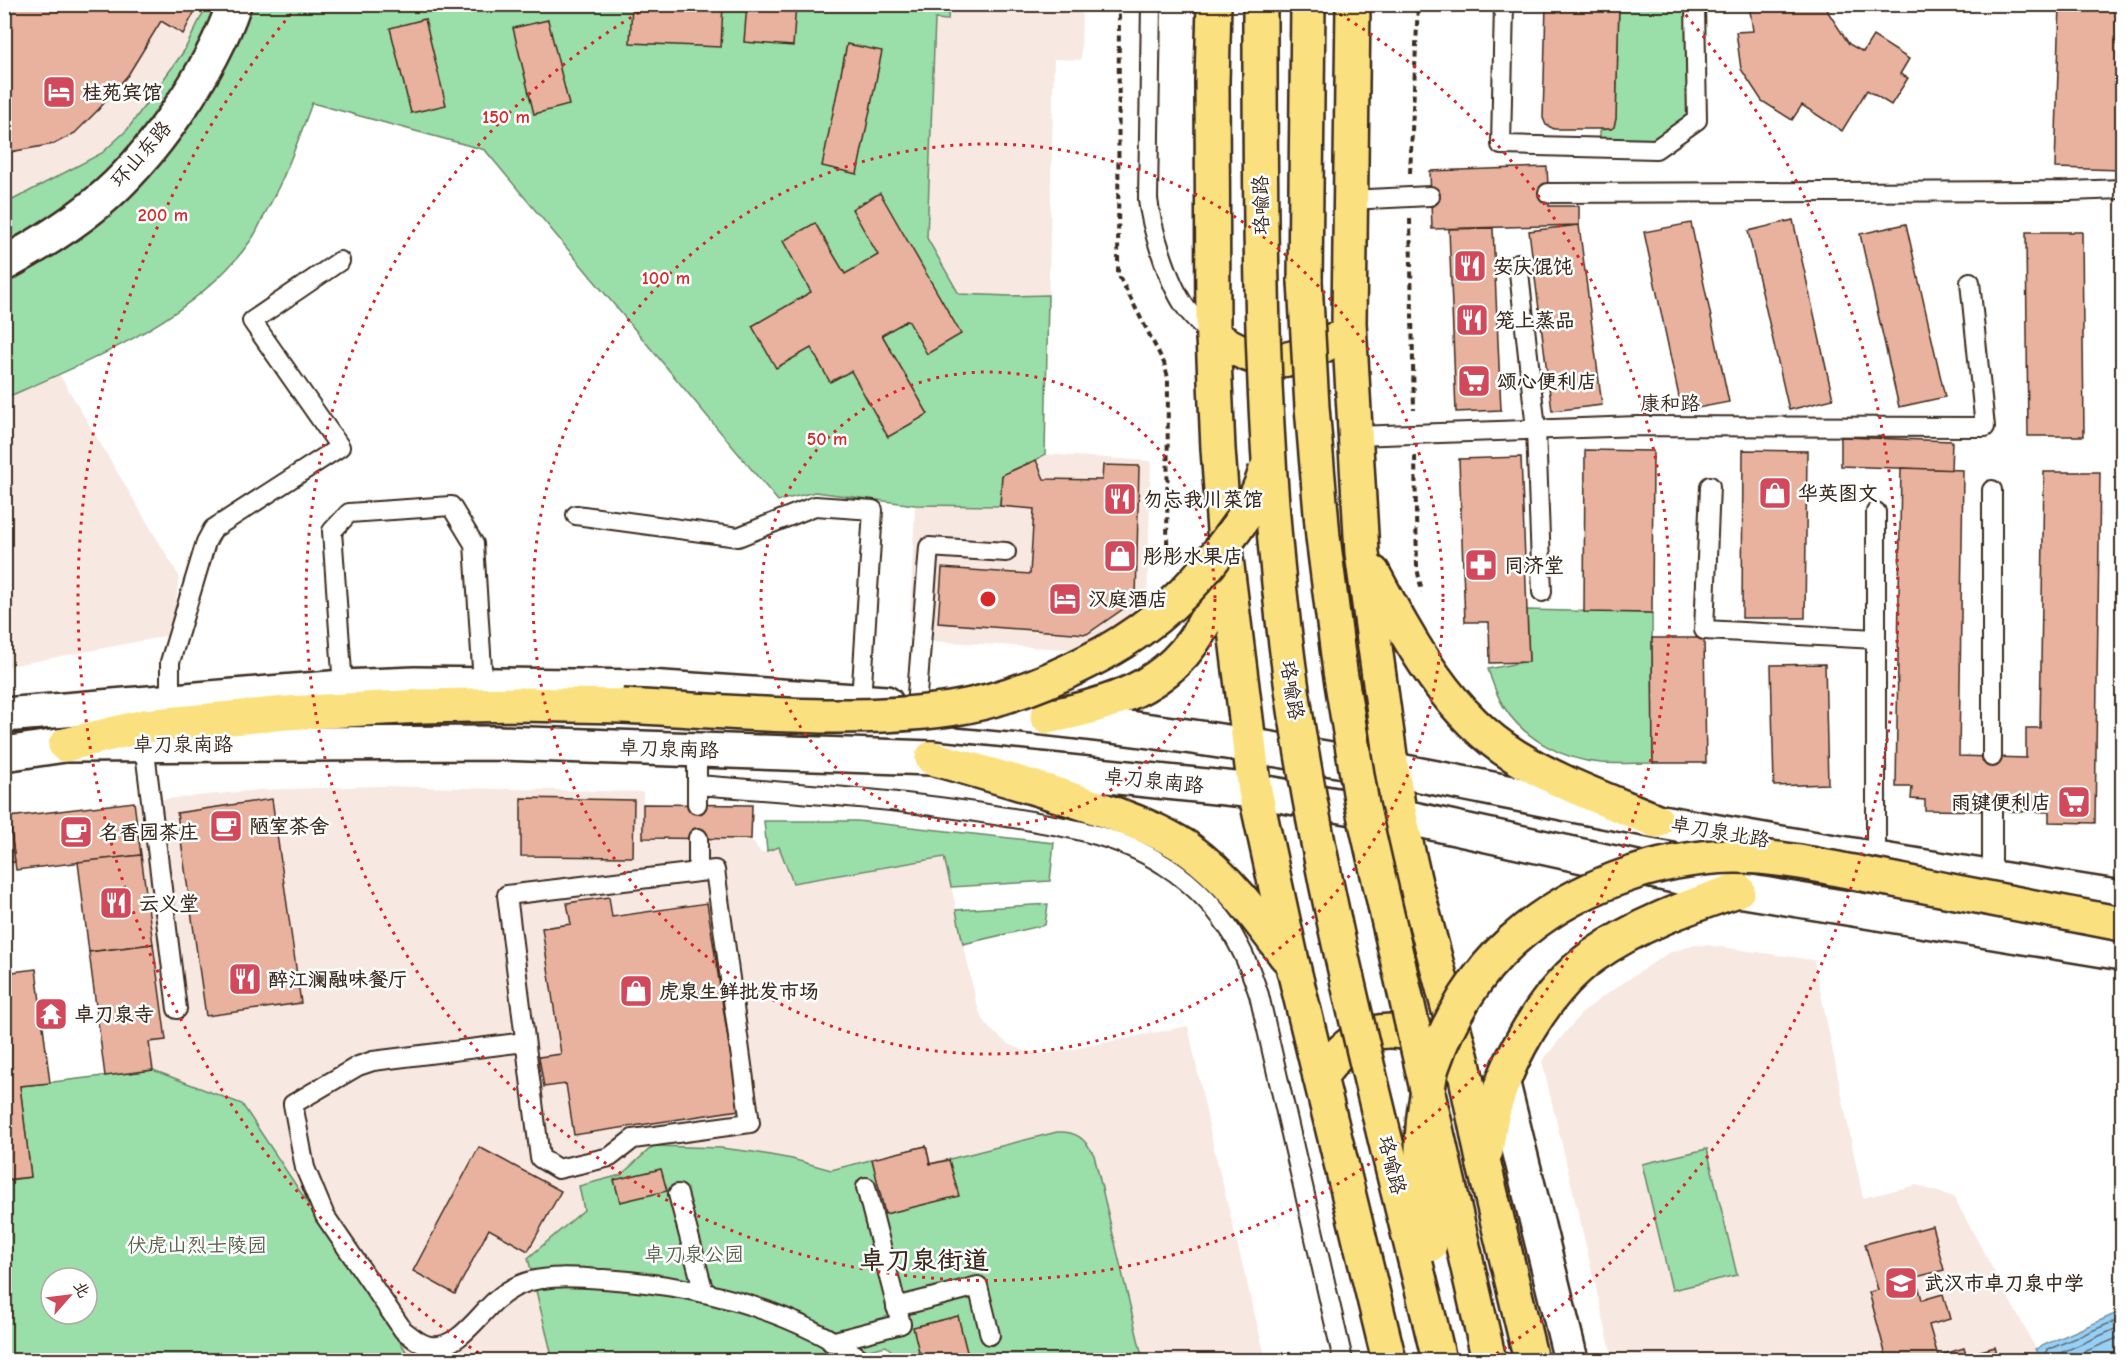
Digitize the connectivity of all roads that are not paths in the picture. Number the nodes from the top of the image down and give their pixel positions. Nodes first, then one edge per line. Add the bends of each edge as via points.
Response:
1 (234, 4) edge
2 (1151, 4) edge
3 (1214, 4) edge
4 (1260, 4) edge
5 (1308, 4) edge
6 (1353, 4) edge
7 (1504, 4) edge
8 (1695, 4) edge
9 (2122, 189) edge
10 (1548, 193) dead end
11 (1430, 196) dead end
12 (1349, 200) junction
13 (340, 261) dead end
14 (1518, 263) dead end
15 (4, 264) edge
16 (1305, 281) junction
17 (1970, 282) dead end
18 (1349, 323) junction
19 (1214, 336) junction
20 (1536, 429) junction
21 (1355, 436) junction
22 (1710, 486) dead end
23 (1992, 490) dead end
24 (1876, 512) dead end
25 (576, 515) dead end
26 (1006, 552) dead end
27 (1362, 553) junction
28 (1226, 558) junction
29 (1542, 592) dead end
30 (1876, 639) junction
31 (483, 684) junction
32 (344, 687) junction
33 (170, 701) junction
34 (861, 701) junction
35 (916, 706) junction
36 (4, 714) edge
37 (1047, 717) junction
38 (144, 744) junction
39 (65, 745) junction
40 (1249, 745) junction
41 (697, 750) junction
42 (4, 754) edge
43 (1992, 757) dead end
44 (932, 758) junction
45 (1318, 758) joint
46 (1392, 770) junction
47 (697, 785) junction
48 (1255, 791) junction
49 (698, 804) dead end
50 (1992, 811) dead end
51 (1401, 816) junction
52 (1657, 821) junction
53 (698, 838) dead end
54 (1876, 858) junction
55 (698, 872) junction
56 (1992, 878) junction
57 (1738, 890) junction
58 (2122, 898) edge
59 (2122, 924) edge
60 (2122, 953) edge
61 (1293, 966) junction
62 (177, 1009) dead end
63 (525, 1042) junction
64 (1463, 1063) junction
65 (1320, 1077) junction
66 (1503, 1084) junction
67 (1484, 1165) junction
68 (866, 1188) dead end
69 (678, 1194) dead end
70 (704, 1293) junction
71 (896, 1307) junction
72 (1430, 1322) junction
73 (990, 1335) dead end
74 (831, 1342) junction
75 (863, 1360) edge
76 (1343, 1360) edge
77 (1389, 1360) edge
78 (1439, 1360) edge
79 (1489, 1360) edge
80 (1531, 1360) edge
81 (1571, 1360) edge

1 - 15 main road, 环山东路 via 206,67 173,118 135,165 89,209
2 - 19 lane via 1150,215 1183,303
3 - 19 main road
4 - 72 main road, 珞喻路, bridge via 1264,389 1273,533 1288,662 1317,845 1343,966
5 - 16 main road
6 - 12 main road
7 - 8 lane via 1501,145 1656,149 1697,120
9 - 10 lane
11 - 12 lane
12 - 18 main road
13 - 33 lane via 252,321 340,447 213,529 170,662
14 - 20 lane
16 - 39 main road, bridge via 1273,447 1262,485 1248,511 1198,578 1162,614 1102,654 1056,678 1008,695 941,710 887,716 622,706 447,706 286,713 144,726
16 - 79 main road, bridge via 1323,537 1362,805
17 - 20 lane, 康和路 via 1985,427
18 - 19 main road via 1324,346 1306,356 1281,361 1255,358
18 - 21 main road
19 - 28 main road
20 - 21 lane, 康和路
20 - 29 lane
21 - 27 main road
22 - 30 lane via 1704,630
23 - 43 lane
24 - 30 lane
25 - 34 lane via 738,537 814,506 873,510
26 - 35 lane via 929,547
27 - 46 main road
27 - 52 main road via 1443,689 1466,718 1514,756 1541,771
28 - 37 main road via 1211,607 1192,642 1176,661 1150,681 1109,702
28 - 40 main road
30 - 54 lane
31 - 32 main road, 卓刀泉南路
31 - 32 lane via 474,544 451,506 349,513 332,531
31 - 34 main road, 卓刀泉南路 via 648,687
32 - 33 main road, 卓刀泉南路
33 - 36 main road, 卓刀泉南路
34 - 35 main road, 卓刀泉南路
35 - 37 main road, 卓刀泉南路
37 - 40 main road, 卓刀泉南路
38 - 39 main road, 卓刀泉南路
38 - 41 main road, 卓刀泉南路 via 498,743
38 - 62 lane
39 - 42 main road, 卓刀泉南路
40 - 45 main road, 卓刀泉南路
40 - 48 main road
41 - 44 main road, 卓刀泉南路
41 - 47 lane
44 - 48 main road, 卓刀泉南路
44 - 61 main road via 1077,800 1163,834 1220,876
45 - 46 main road, 卓刀泉北路
46 - 51 main road
46 - 52 main road, 卓刀泉北路
47 - 49 lane
47 - 76 lane via 904,802 1058,825 1142,852 1184,880 1238,943 1253,978
48 - 51 main road, 卓刀泉南路
48 - 61 main road
50 - 56 lane
51 - 57 main road
51 - 64 main road
52 - 54 main road, 卓刀泉北路
53 - 55 lane
54 - 56 main road, 卓刀泉北路
55 - 63 lane via 507,895
55 - 63 lane via 716,870 750,1123 633,1139 610,1157 558,1169 540,1158
56 - 58 main road, 卓刀泉北路
57 - 60 main road
57 - 66 main road via 1637,929 1570,975 1550,998 1516,1053
59 - 72 main road, bridge via 1828,867 1744,856 1704,858 1653,868 1623,876 1572,899 1534,923 1495,958 1462,1003 1433,1063 1420,1147 1433,1265
61 - 65 main road
63 - 70 lane via 373,1061 293,1104 305,1168 325,1216 403,1330 429,1346 449,1342 497,1299 532,1281 590,1278
64 - 65 main road via 1428,1039 1413,1033 1386,1031 1357,1040
64 - 67 main road
65 - 77 main road
66 - 67 main road via 1491,1120
66 - 81 main road
67 - 80 main road
68 - 71 lane
69 - 70 lane
70 - 74 lane via 763,1311
71 - 73 lane via 978,1286
71 - 74 lane via 901,1324
72 - 78 main road, 珞喻路
74 - 75 lane

